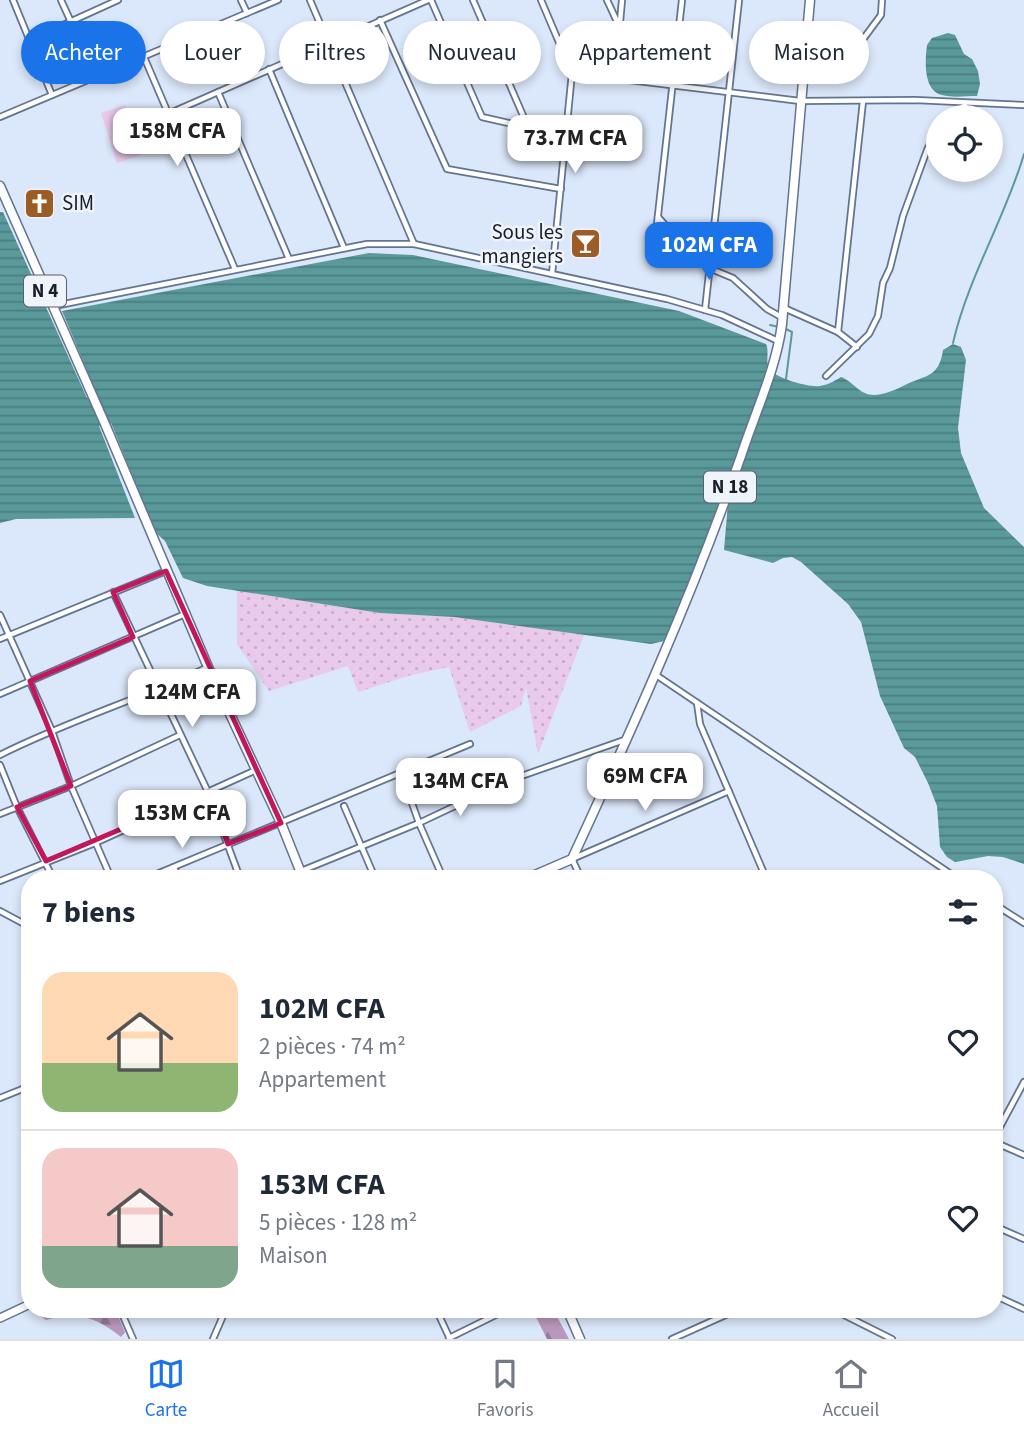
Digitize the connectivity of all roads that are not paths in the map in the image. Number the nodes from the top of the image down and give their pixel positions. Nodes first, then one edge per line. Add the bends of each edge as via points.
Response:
1 (13, 0) edge
2 (61, 0) edge
3 (118, 0) edge
4 (241, 0) edge
5 (278, 0) edge
6 (310, 0) edge
7 (429, 0) edge
8 (473, 0) edge
9 (541, 0) edge
10 (607, 0) edge
11 (622, 0) edge
12 (681, 0) edge
13 (739, 0) edge
14 (810, 0) edge
15 (882, 0) edge
16 (247, 13) junction
17 (380, 20) joint
18 (22, 21) edge
19 (71, 21) edge
20 (73, 21) edge
21 (319, 21) edge
22 (616, 21) edge
23 (621, 21) edge
24 (808, 21) edge
25 (869, 31) edge
26 (555, 33) edge
27 (146, 56) edge
28 (146, 62) edge
29 (279, 65) edge
30 (269, 69) junction
31 (48, 84) edge
32 (79, 84) edge
33 (346, 84) edge
34 (571, 84) edge
35 (664, 84) edge
36 (802, 84) edge
37 (672, 85) junction
38 (218, 92) junction
39 (730, 93) junction
40 (52, 95) junction
41 (800, 101) junction
42 (863, 101) junction
43 (966, 104) joint
44 (1024, 105) edge
45 (168, 114) junction
46 (0, 117) edge
47 (528, 128) junction
48 (566, 136) junction
49 (926, 153) edge
50 (0, 186) edge
51 (561, 189) junction
52 (657, 216) junction
53 (656, 233) dead end
54 (414, 244) junction
55 (344, 248) junction
56 (289, 259) junction
57 (709, 268) junction
58 (235, 269) junction
59 (552, 274) junction
60 (51, 306) junction
61 (783, 307) junction
62 (705, 310) junction
63 (782, 325) junction
64 (838, 332) junction
65 (779, 341) junction
66 (857, 347) junction
67 (826, 376) dead end
68 (166, 570) junction
69 (113, 592) junction
70 (185, 614) junction
71 (0, 615) edge
72 (9, 635) junction
73 (133, 637) junction
74 (0, 639) edge
75 (208, 667) junction
76 (655, 675) junction
77 (30, 681) junction
78 (160, 689) junction
79 (0, 694) edge
80 (698, 702) junction
81 (52, 732) junction
82 (180, 735) junction
83 (628, 738) junction
84 (470, 744) dead end
85 (0, 755) edge
86 (0, 765) edge
87 (256, 770) junction
88 (401, 772) junction
89 (71, 786) junction
90 (729, 791) junction
91 (208, 792) junction
92 (344, 806) dead end
93 (17, 807) junction
94 (0, 814) edge
95 (419, 823) junction
96 (281, 824) junction
97 (96, 843) junction
98 (228, 844) junction
99 (362, 847) junction
100 (572, 859) junction
101 (46, 861) junction
102 (174, 867) junction
103 (25, 870) edge
104 (50, 870) edge
105 (108, 870) edge
106 (167, 870) edge
107 (175, 870) edge
108 (237, 870) edge
109 (300, 870) edge
110 (313, 870) edge
111 (372, 870) edge
112 (440, 870) edge
113 (547, 870) edge
114 (577, 870) edge
115 (763, 870) edge
116 (945, 870) edge
117 (21, 872) edge
118 (0, 881) edge
119 (1003, 910) edge
120 (0, 911) edge
121 (21, 922) edge
122 (1024, 923) edge
123 (1024, 1082) edge
124 (21, 1089) edge
125 (0, 1098) edge
126 (1003, 1123) edge
127 (1003, 1144) edge
128 (1024, 1155) edge
129 (1003, 1230) edge
130 (1024, 1239) edge
131 (1003, 1299) edge
132 (21, 1308) edge
133 (1024, 1309) edge
134 (0, 1318) edge
135 (124, 1318) edge
136 (222, 1318) edge
137 (440, 1318) edge
138 (490, 1318) edge
139 (571, 1318) edge
140 (719, 1318) edge
141 (850, 1318) edge
142 (450, 1338) edge
143 (133, 1339) edge
144 (213, 1339) edge
145 (580, 1339) edge
146 (672, 1339) edge
147 (891, 1339) edge

1 - 18 street
2 - 19 street
3 - 20 street
4 - 16 street
5 - 16 street
6 - 21 street
7 - 17 street
7 - 47 street via 482,117
8 - 47 street
9 - 26 street
10 - 22 street
11 - 23 street
12 - 37 street
13 - 39 street
14 - 24 main road, N 18
15 - 25 street via 881,15
16 - 27 street
17 - 51 street via 447,169
28 - 45 street
29 - 30 street
30 - 38 street
30 - 55 street
31 - 40 street
32 - 40 street
33 - 54 street
34 - 48 street
35 - 37 street
36 - 41 main road, N 18
37 - 39 street
37 - 52 street
38 - 45 street
38 - 56 street
39 - 41 street
39 - 57 street
40 - 46 street
41 - 42 street
41 - 61 main road, N 18
42 - 43 street
42 - 64 street
43 - 44 street
45 - 58 street
47 - 48 street
48 - 51 street
49 - 66 street via 883,283 878,316
50 - 60 main road, N 4
51 - 59 street
52 - 53 street
52 - 57 street
54 - 55 street
54 - 59 street
55 - 56 street
56 - 58 street
57 - 62 street
57 - 63 street via 733,278
58 - 60 street
59 - 62 street
60 - 68 main road, N 4
61 - 63 main road, N 18
61 - 64 street
62 - 65 street
63 - 65 main road, N 18
64 - 66 street
65 - 76 main road, N 18 via 730,488
66 - 67 street
68 - 69 street
68 - 70 main road, N 4
69 - 72 street
69 - 73 street
70 - 73 street
70 - 75 main road, N 4
71 - 72 street
72 - 74 street
72 - 77 street
73 - 77 street
73 - 78 street
75 - 78 street
75 - 87 main road, N 4
76 - 80 street
76 - 83 main road, N 18
77 - 79 street
77 - 81 street
78 - 81 street
78 - 82 street
80 - 90 street via 699,724
80 - 116 street
81 - 85 street
81 - 89 street
82 - 89 street
82 - 91 street
83 - 95 street via 510,780
83 - 100 main road, N 18
84 - 88 street
86 - 93 street
87 - 91 street
87 - 96 main road, N 4
88 - 95 street
88 - 96 street
89 - 93 street
89 - 97 street
90 - 100 street
90 - 115 street
91 - 97 street
91 - 98 street
92 - 99 street
93 - 94 street
93 - 101 street
95 - 99 street
95 - 112 street
96 - 98 street
96 - 109 main road, N 4
97 - 101 street
97 - 105 street
98 - 102 street
98 - 108 street
99 - 110 street
99 - 111 street
100 - 113 main road
100 - 114 street
101 - 103 street
101 - 104 street
102 - 106 street
102 - 107 street
117 - 118 street
119 - 122 street
120 - 121 street
123 - 126 street
124 - 125 street
127 - 128 street
129 - 130 street
131 - 133 street
132 - 134 main road
135 - 143 street
136 - 144 street
137 - 142 street
138 - 142 street
139 - 145 main road
140 - 146 street
141 - 147 street

